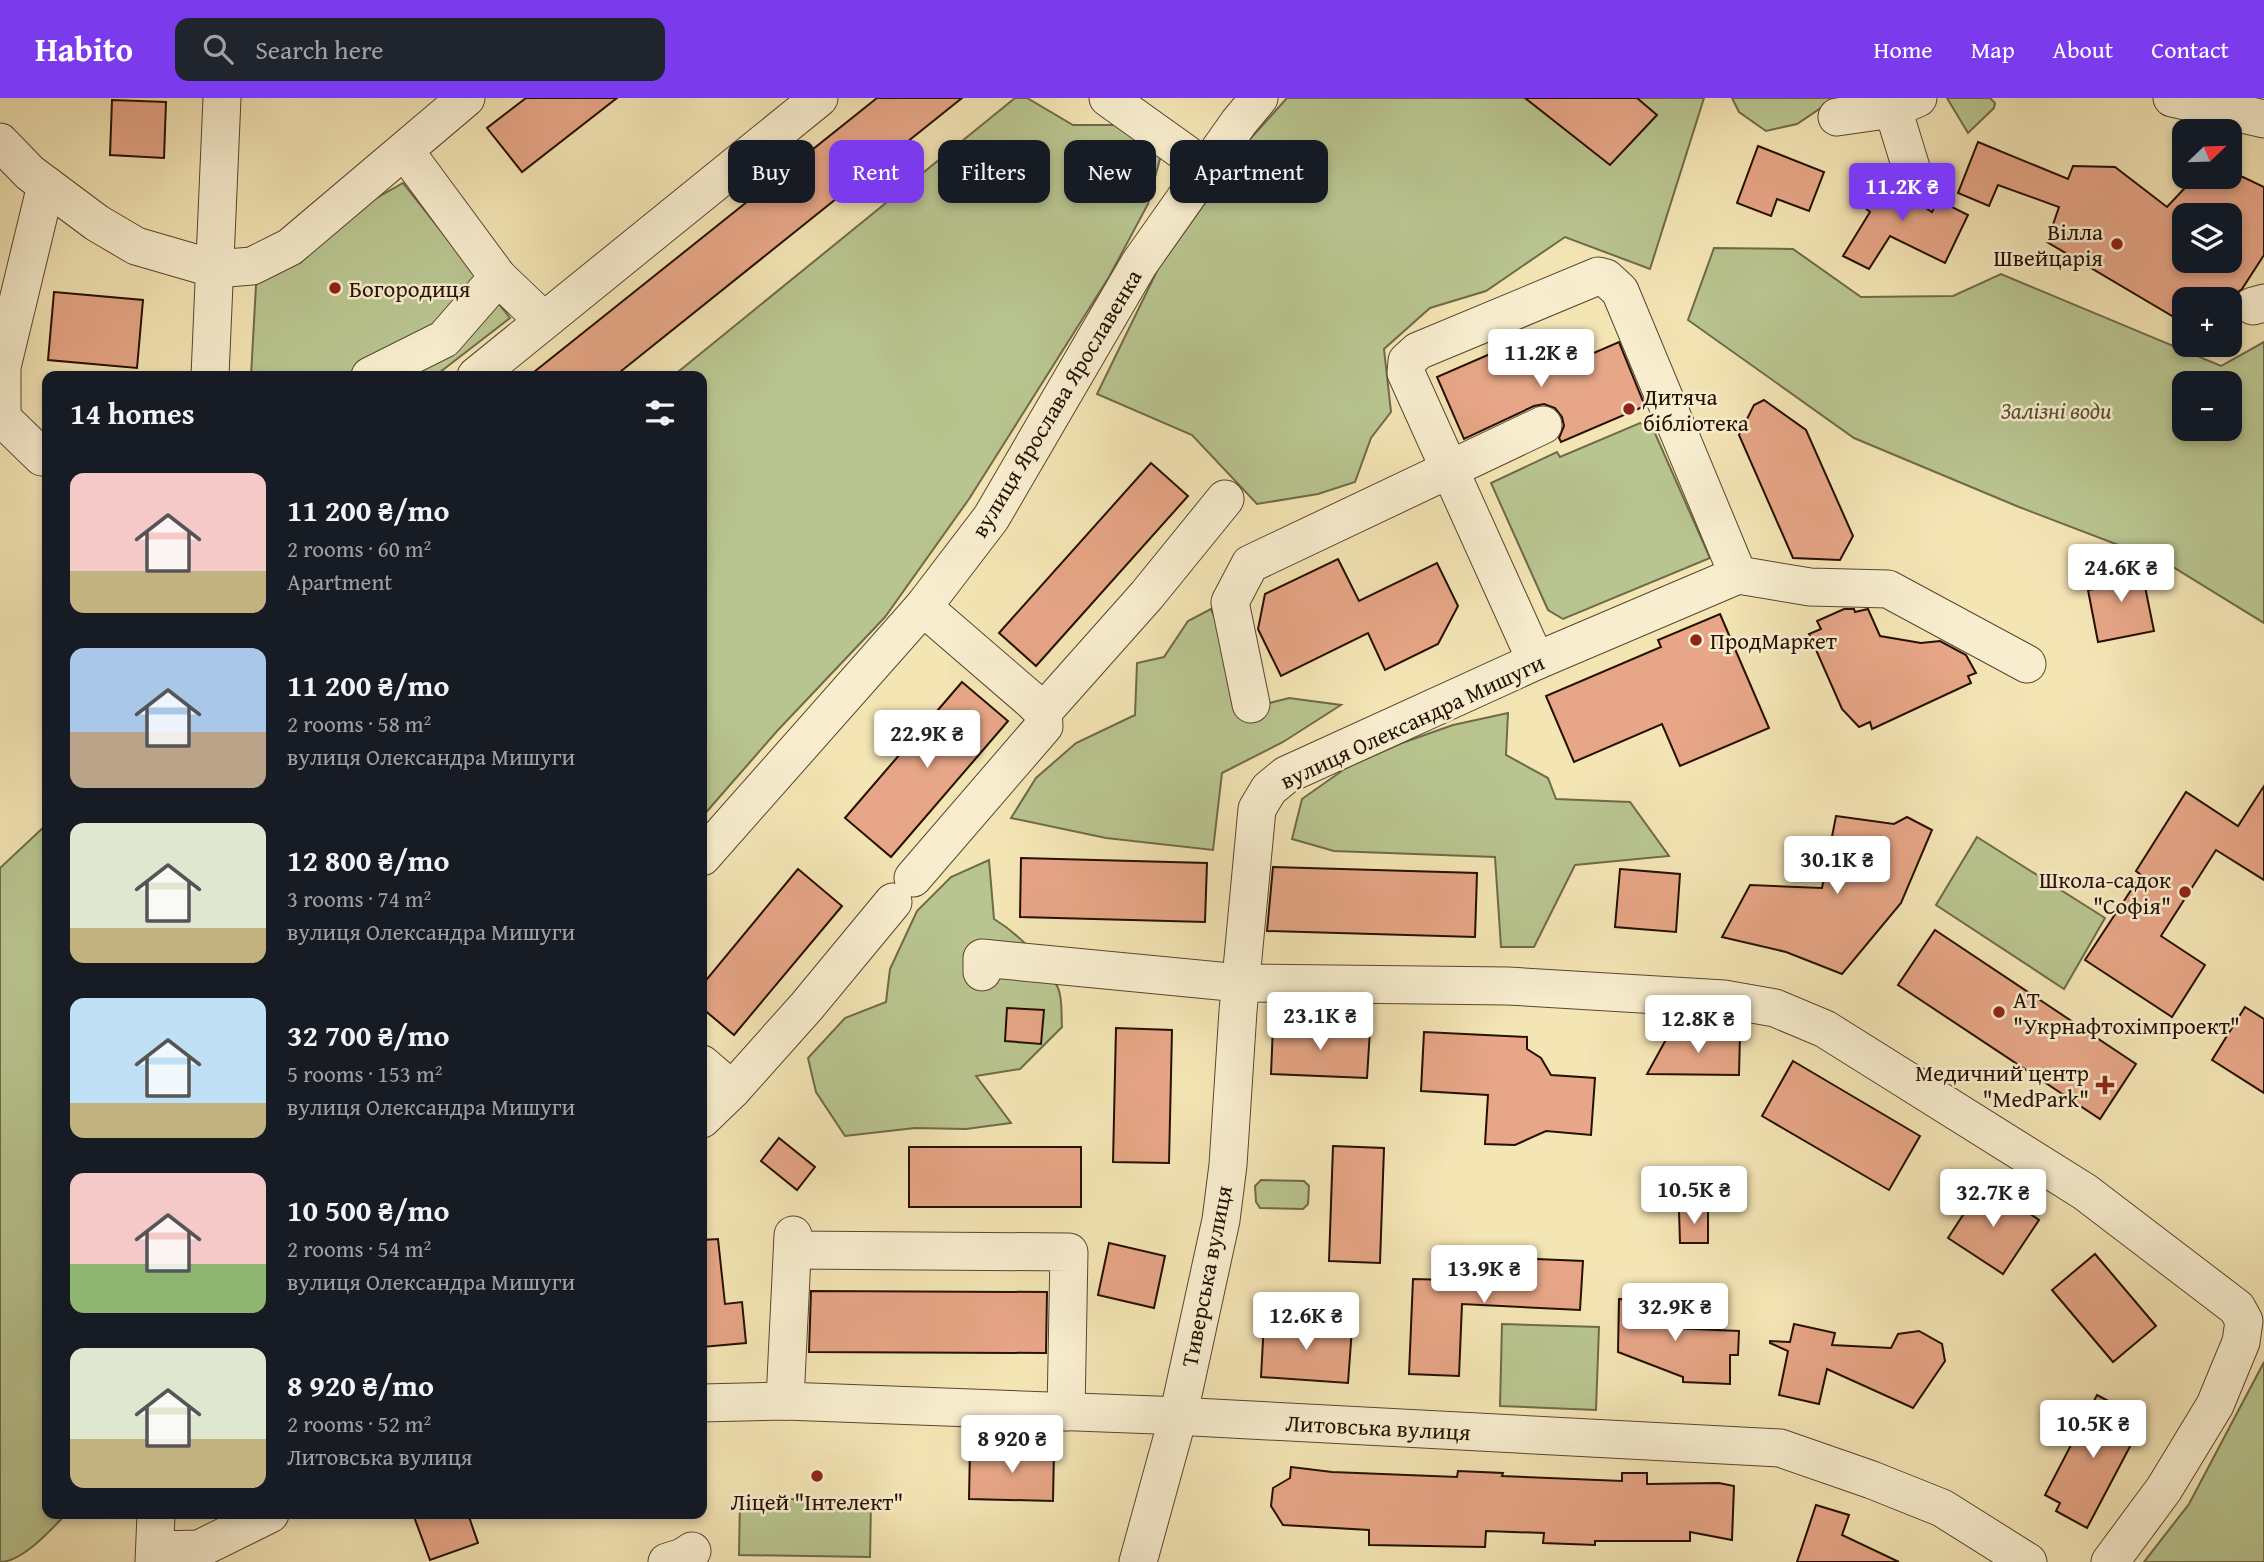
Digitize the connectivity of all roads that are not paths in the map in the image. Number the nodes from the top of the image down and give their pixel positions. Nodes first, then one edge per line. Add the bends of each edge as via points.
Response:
1 (222, 98) edge
2 (466, 98) edge
3 (819, 98) edge
4 (1108, 98) edge
5 (1259, 98) edge
6 (2172, 98) edge
7 (1905, 104) edge
8 (1837, 117) dead end
9 (2264, 119) edge
10 (1226, 140) edge
11 (0, 142) edge
12 (1170, 142) edge
13 (405, 151) junction
14 (1912, 171) dead end
15 (46, 185) junction
16 (1182, 203) edge
17 (215, 269) junction
18 (498, 277) junction
19 (543, 320) junction
20 (1, 367) edge
21 (210, 371) edge
22 (380, 371) edge
23 (482, 371) edge
24 (1543, 425) dead end
25 (42, 457) dead end
26 (1449, 468) junction
27 (1225, 499) dead end
28 (1738, 575) junction
29 (923, 607) junction
30 (1536, 661) junction
31 (2027, 664) dead end
32 (1251, 704) dead end
33 (1043, 712) junction
34 (707, 851) edge
35 (982, 965) dead end
36 (1240, 984) junction
37 (707, 1068) edge
38 (732, 1090) junction
39 (707, 1114) edge
40 (785, 1401) junction
41 (707, 1403) edge
42 (1066, 1412) junction
43 (1178, 1416) junction
44 (156, 1519) edge
45 (260, 1519) edge
46 (154, 1556) edge
47 (1138, 1562) edge
48 (2028, 1562) edge
49 (2110, 1562) edge

1 - 17 street
2 - 13 street
3 - 19 street
4 - 12 street
5 - 10 street, вулиця Ярослава Ярославенка
6 - 9 street
7 - 8 street
7 - 14 street
11 - 15 street
13 - 17 street via 290,247 252,266
13 - 18 street
15 - 17 street via 136,246
15 - 20 street
16 - 29 street, вулиця Ярослава Ярославенка via 1139,264 991,518
17 - 21 street
18 - 19 street
18 - 22 street via 444,339
19 - 23 street
20 - 25 street via 2,418
24 - 26 street
26 - 28 street via 1406,373 1407,361 1418,351 1550,295 1598,276 1606,278 1620,291
26 - 30 street
26 - 32 street via 1250,564 1230,602
27 - 33 street
28 - 30 street, вулиця Олександра Мишуги
28 - 31 street via 1810,587 1888,589
29 - 33 street
29 - 34 street, вулиця Ярослава Ярославенка
30 - 36 street, вулиця Олександра Мишуги via 1286,775 1269,789 1257,809
33 - 38 street via 1044,726
35 - 36 street
36 - 43 street, Тиверська вулиця via 1221,1220
36 - 49 street via 1508,986 1724,999 1775,1008 1825,1030 2085,1192 2237,1308 2244,1321 2241,1342 2215,1405 2164,1489
37 - 38 street
38 - 39 street
40 - 41 street, Литовська вулиця
40 - 42 street, Литовська вулиця
40 - 42 street via 793,1243 1069,1252
42 - 43 street, Литовська вулиця
43 - 47 street, Тиверська вулиця
43 - 48 street, Литовська вулиця via 1780,1448 1942,1508
44 - 46 street
45 - 46 street via 199,1549

